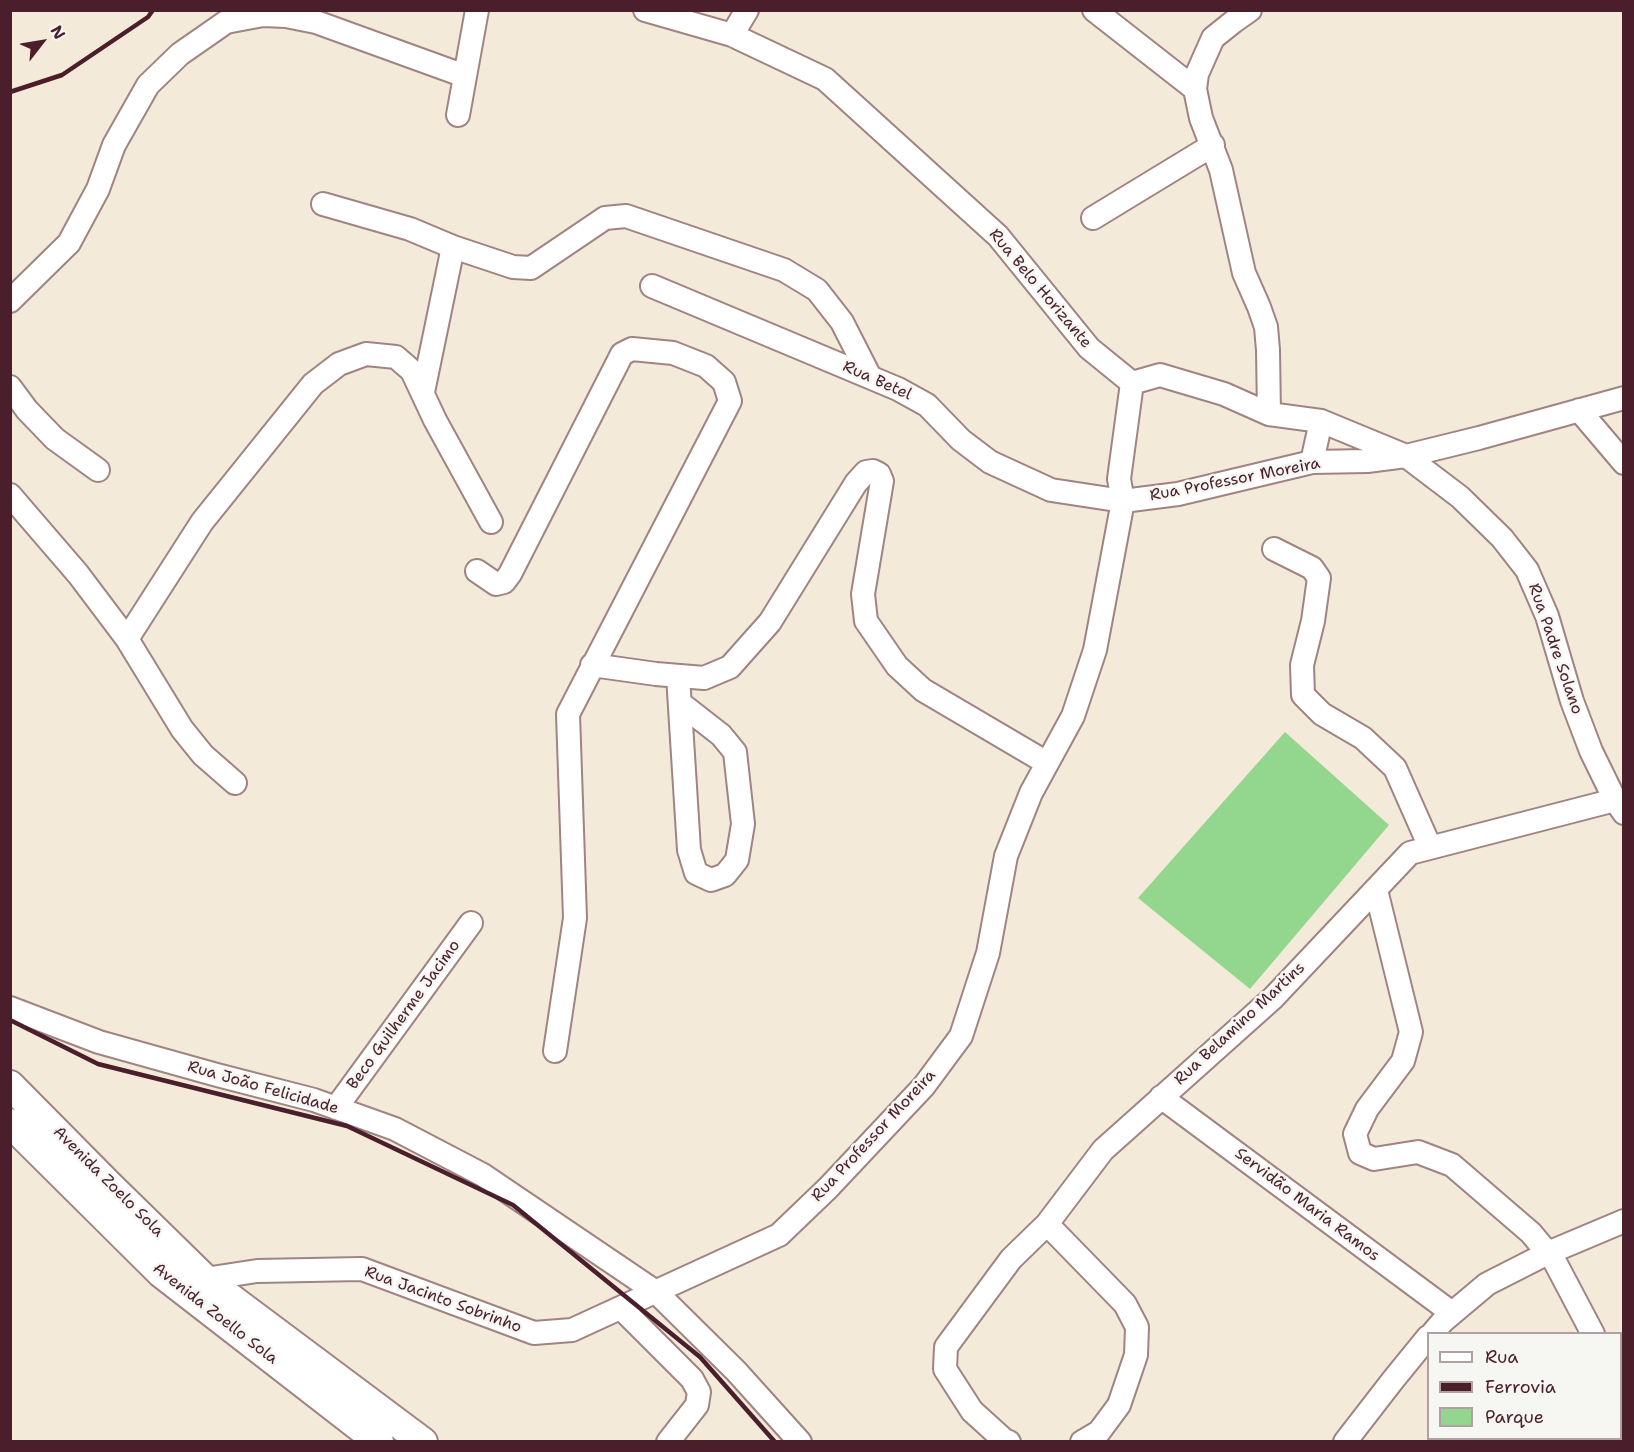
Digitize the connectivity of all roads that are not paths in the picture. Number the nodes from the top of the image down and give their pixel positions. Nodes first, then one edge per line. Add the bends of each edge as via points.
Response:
1 (477, 10) edge
2 (645, 10) edge
3 (747, 10) edge
4 (1250, 10) edge
5 (1094, 11) edge
6 (732, 35) junction
7 (465, 76) junction
8 (1195, 89) junction
9 (458, 115) dead end
10 (1213, 145) junction
11 (323, 204) dead end
12 (1093, 218) dead end
13 (453, 247) junction
14 (652, 286) dead end
15 (10, 302) edge
16 (870, 377) junction
17 (1132, 383) junction
18 (10, 387) edge
19 (423, 393) junction
20 (1623, 398) edge
21 (1579, 410) junction
22 (1269, 414) junction
23 (1321, 421) junction
24 (1406, 456) junction
25 (1312, 462) junction
26 (1623, 463) edge
27 (98, 470) dead end
28 (10, 495) edge
29 (1123, 501) junction
30 (491, 522) dead end
31 (1274, 549) dead end
32 (477, 571) dead end
33 (127, 639) junction
34 (592, 665) junction
35 (678, 676) junction
36 (680, 703) junction
37 (1047, 763) junction
38 (235, 783) dead end
39 (1619, 806) edge
40 (1430, 847) junction
41 (1376, 890) junction
42 (471, 922) dead end
43 (10, 1008) edge
44 (555, 1051) dead end
45 (10, 1085) edge
46 (1161, 1097) junction
47 (336, 1108) junction
48 (10, 1123) edge
49 (1623, 1221) edge
50 (1047, 1224) junction
51 (1548, 1253) junction
52 (182, 1255) junction
53 (257, 1271) junction
54 (161, 1274) junction
55 (205, 1279) junction
56 (656, 1292) junction
57 (621, 1308) junction
58 (1452, 1313) junction
59 (1434, 1332) edge
60 (1592, 1332) edge
61 (1427, 1338) edge
62 (379, 1442) edge
63 (423, 1442) edge
64 (668, 1442) edge
65 (800, 1442) edge
66 (1009, 1442) edge
67 (1083, 1442) edge
68 (1345, 1442) edge

1 - 7 street
2 - 6 street, Rua Belo Horizante
3 - 6 street
4 - 8 street via 1214,38 1197,74
5 - 8 street
6 - 17 street, Rua Belo Horizante via 825,79 998,236 1089,348
7 - 9 street
7 - 15 street via 316,22 263,15 226,22 180,54 148,85 114,145 98,189 69,243
8 - 10 street
10 - 12 street
10 - 22 street via 1244,273 1266,327
11 - 13 street via 410,229
13 - 16 street via 513,267 531,268 604,218 626,216 784,270 817,290 842,322
13 - 19 street
14 - 16 street, Rua Betel
16 - 29 street, Rua Betel via 927,405 961,440 990,462 1051,490
17 - 22 street via 1160,375 1224,394
17 - 29 street via 1119,479
18 - 27 street via 55,439
19 - 30 street
19 - 33 street via 412,371 396,357 366,354 339,364 313,384 202,522
20 - 21 street, Rua Professor Moreira
21 - 24 street, Rua Professor Moreira
21 - 26 street
22 - 23 street
23 - 24 street
23 - 25 street
24 - 25 street, Rua Professor Moreira
24 - 39 street, Rua Padre Solano via 1460,497 1502,537 1527,570 1547,616 1591,751
25 - 29 street, Rua Professor Moreira via 1178,494
28 - 33 street
29 - 37 street, Rua Professor Moreira via 1095,650 1073,716
31 - 40 street via 1312,568 1319,578 1302,665 1303,695 1322,714 1363,738 1395,768
32 - 34 street via 496,584 504,582 510,574 622,354 632,349 673,353 706,366 724,382 730,401
33 - 38 street via 182,729 203,755
34 - 35 street
34 - 44 street via 568,714 575,918
35 - 36 street
35 - 37 street via 704,678 730,667 770,622 856,483 866,472 873,471 882,481 863,594 866,621 897,666 923,690
36 - 36 street via 689,850 696,873 711,880 725,875 737,860 743,824 735,752 721,735
37 - 56 street, Rua Professor Moreira via 1006,856 988,953 961,1036 930,1078 779,1235
39 - 40 street, Rua Belamino Martins
40 - 41 street, Rua Belamino Martins via 1410,853
41 - 46 street, Rua Belamino Martins via 1273,998
41 - 51 street via 1411,1032 1403,1060 1367,1109 1355,1134 1360,1153 1374,1159 1418,1152 1442,1160 1532,1233
42 - 47 street, Beco Guilherme Jacimo
43 - 47 street, Rua João Felicidade via 99,1042
45 - 52 main road, Avenida Zoelo Sola
46 - 50 street, Rua Belamino Martins via 1103,1150
46 - 58 street, Servidão Maria Ramos
47 - 56 street, Rua João Felicidade via 395,1129 483,1175
48 - 54 main road, Avenida Zoello Sola
49 - 51 street
50 - 66 street, Rua Belamino Martins via 1011,1258 946,1347 945,1369 972,1411
50 - 67 street via 1125,1304 1137,1328 1136,1355 1119,1405 1099,1432
51 - 58 street via 1487,1284
51 - 60 street
52 - 53 street, Rua Jacinto Sobrinho
52 - 55 main road, Avenida Zoelo Sola
53 - 55 street, Rua Jacinto Sobrinho
53 - 57 street, Rua Jacinto Sobrinho via 362,1269 534,1333 572,1330
54 - 55 street, Rua Jacinto Sobrinho
54 - 62 main road, Avenida Zoello Sola
55 - 63 main road, Avenida Zoello Sola
56 - 57 street, Rua Jacinto Sobrinho
56 - 65 street, Rua João Felicidade via 736,1371
57 - 64 street via 692,1379 699,1392 697,1405
58 - 59 street
61 - 68 street

